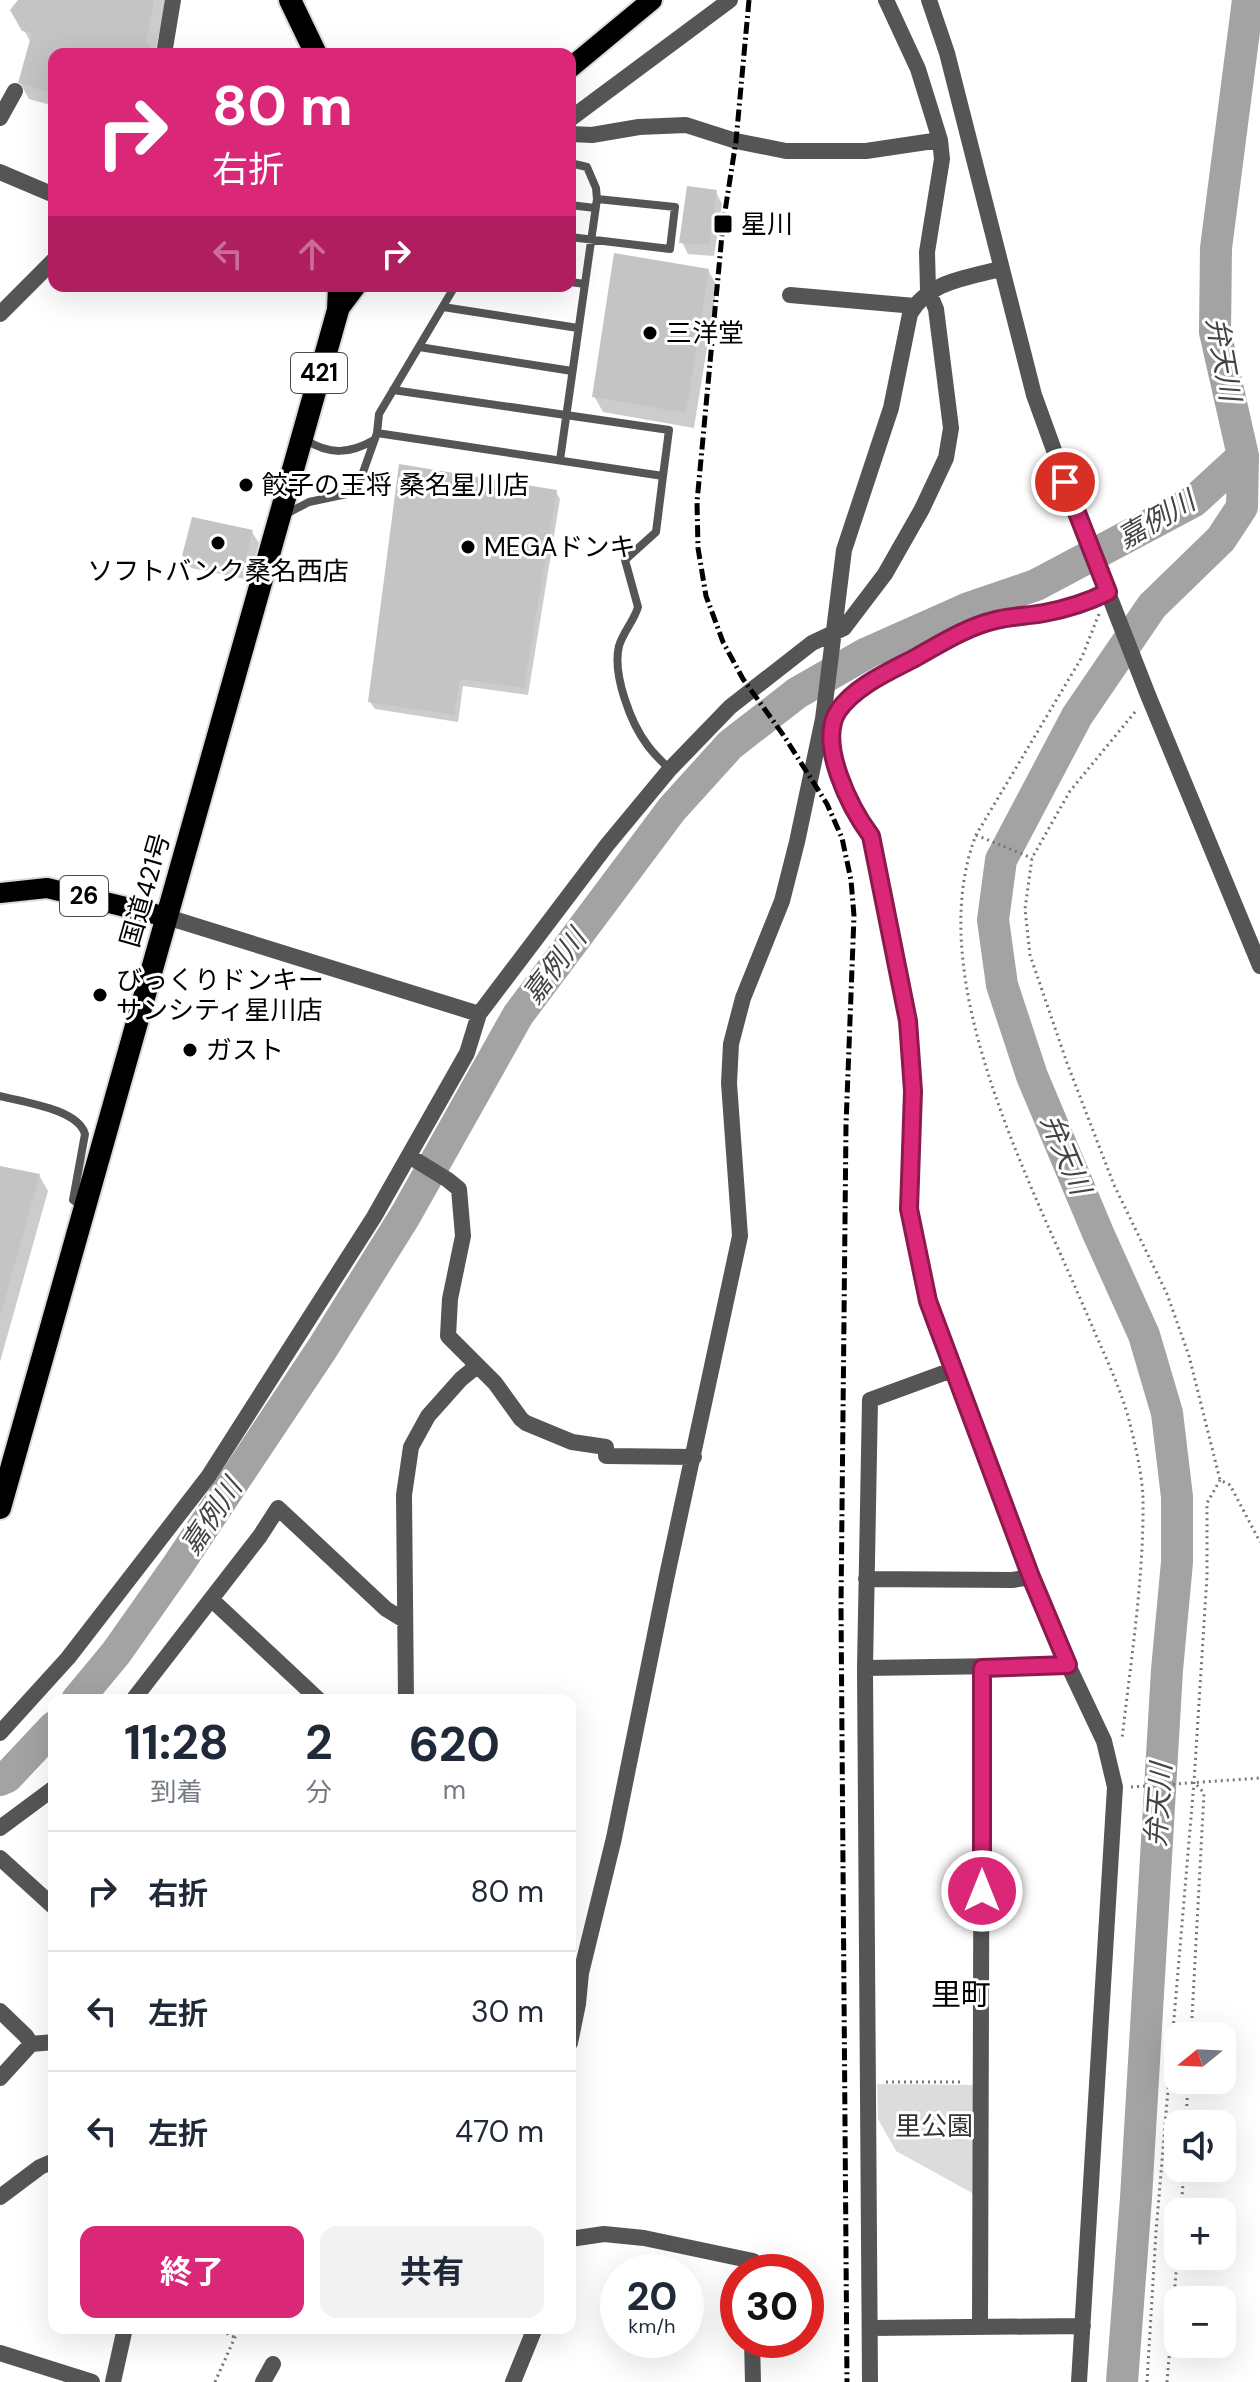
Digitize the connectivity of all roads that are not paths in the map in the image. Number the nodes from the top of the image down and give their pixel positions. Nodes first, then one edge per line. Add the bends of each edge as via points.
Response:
1 (173, 0) edge
2 (290, 0) edge
3 (641, 0) edge
4 (652, 0) edge
5 (730, 0) edge
6 (886, 0) edge
7 (929, 0) edge
8 (615, 29) junction
9 (165, 48) edge
10 (313, 48) edge
11 (576, 63) edge
12 (15, 91) dead end
13 (576, 115) edge
14 (0, 118) edge
15 (576, 134) edge
16 (940, 140) junction
17 (576, 164) edge
18 (0, 172) edge
19 (48, 192) edge
20 (596, 204) junction
21 (576, 205) edge
22 (576, 238) edge
23 (591, 240) junction
24 (48, 266) edge
25 (1000, 269) junction
26 (576, 283) edge
27 (585, 284) junction
28 (928, 290) junction
29 (339, 292) edge
30 (352, 292) edge
31 (452, 292) edge
32 (790, 295) dead end
33 (915, 306) junction
34 (443, 307) junction
35 (338, 310) junction
36 (0, 314) edge
37 (578, 328) junction
38 (419, 347) junction
39 (572, 371) junction
40 (393, 390) junction
41 (566, 415) junction
42 (376, 436) junction
43 (301, 437) junction
44 (560, 460) junction
45 (663, 476) junction
46 (278, 519) junction
47 (1108, 592) junction
48 (833, 639) junction
49 (828, 721) junction
50 (670, 769) junction
51 (0, 893) edge
52 (167, 917) junction
53 (1260, 966) edge
54 (479, 1014) junction
55 (0, 1096) edge
56 (412, 1158) junction
57 (85, 1209) junction
58 (477, 1366) junction
59 (952, 1370) junction
60 (694, 1457) junction
61 (0, 1508) edge
62 (1031, 1577) junction
63 (866, 1579) junction
64 (211, 1599) junction
65 (404, 1620) junction
66 (1068, 1665) junction
67 (865, 1668) junction
68 (982, 1668) junction
69 (144, 1694) edge
70 (313, 1694) edge
71 (406, 1694) edge
72 (0, 1733) edge
73 (48, 1792) edge
74 (0, 1828) edge
75 (0, 1858) edge
76 (48, 1902) edge
77 (576, 1971) edge
78 (576, 1984) edge
79 (0, 2011) edge
80 (576, 2014) edge
81 (48, 2043) edge
82 (31, 2044) junction
83 (0, 2078) edge
84 (48, 2164) edge
85 (0, 2197) edge
86 (576, 2238) edge
87 (720, 2254) edge
88 (1083, 2326) junction
89 (980, 2327) junction
90 (871, 2328) junction
91 (124, 2334) edge
92 (533, 2334) edge
93 (0, 2353) edge
94 (752, 2358) edge
95 (273, 2364) dead end
96 (70, 2378) edge
97 (92, 2382) edge
98 (113, 2382) edge
99 (263, 2382) edge
100 (513, 2382) edge
101 (753, 2382) edge
102 (870, 2382) edge
103 (1079, 2382) edge

1 - 9 street
2 - 10 highway
3 - 8 main road
4 - 8 main road
5 - 13 street
6 - 16 street via 918,69
7 - 25 street
8 - 11 main road
12 - 14 street
15 - 16 street via 686,125 786,151 866,151
16 - 28 street via 942,159 927,252
17 - 20 lane via 587,167
18 - 19 street
20 - 21 lane
20 - 23 lane
20 - 23 lane via 675,207 670,249
22 - 23 lane
23 - 27 lane
24 - 36 street
25 - 28 street
25 - 47 street via 1034,395
26 - 27 lane
27 - 37 lane
28 - 33 street
28 - 48 street via 936,309 951,428 946,458 885,574
29 - 35 highway, 国道421号 / 421
30 - 35 main road
31 - 34 lane
32 - 33 street
33 - 48 street via 891,408 844,550
34 - 37 lane
34 - 38 lane
35 - 43 highway, 国道421号 / 421
37 - 39 lane
38 - 39 lane
38 - 40 lane
39 - 41 lane
40 - 41 lane
40 - 42 lane via 379,414
41 - 44 lane
41 - 45 lane via 669,430
42 - 43 lane via 347,452 317,447
42 - 44 lane
42 - 46 lane via 356,492 309,502
43 - 46 highway, 国道421号 / 421
44 - 45 lane
45 - 50 lane via 656,532 625,560 638,607 617,658 631,713 647,745
46 - 52 highway, 国道421号 / 421
47 - 49 street via 1073,606 964,631 865,687
47 - 53 street
48 - 49 street
48 - 50 street via 812,643 730,707
49 - 59 street via 840,780 871,836 908,1021 913,1091 909,1209 932,1317
49 - 60 street via 782,901 743,998 731,1044 740,1236
50 - 54 street
51 - 52 main road, 26 via 47,888
52 - 54 street
52 - 57 highway, 国道421号 / 421
54 - 56 street via 467,1053
55 - 57 lane via 68,1115 83,1126 73,1200
56 - 58 street via 459,1189 463,1236 448,1336
56 - 72 street via 208,1477 68,1658
57 - 61 highway, 国道421号 / 421
58 - 60 street via 521,1419 538,1429 606,1447 606,1456
58 - 65 street via 428,1416 411,1447 404,1495
59 - 62 street
59 - 63 street via 870,1400
60 - 77 street via 614,1838
62 - 63 street
62 - 66 street
63 - 67 street
64 - 65 street via 278,1508
64 - 69 street
64 - 70 street
65 - 71 street
66 - 68 street
66 - 88 street via 1104,1741 1114,1800
67 - 68 street
67 - 90 street
68 - 89 street
73 - 74 street
75 - 76 street
78 - 80 street
79 - 82 street
81 - 82 street
82 - 83 street
84 - 85 street
86 - 87 street via 604,2234 644,2238
88 - 89 street
88 - 103 street
89 - 90 street
90 - 102 street
91 - 98 street
92 - 100 street
93 - 96 street
94 - 101 street
95 - 99 street
96 - 97 street

